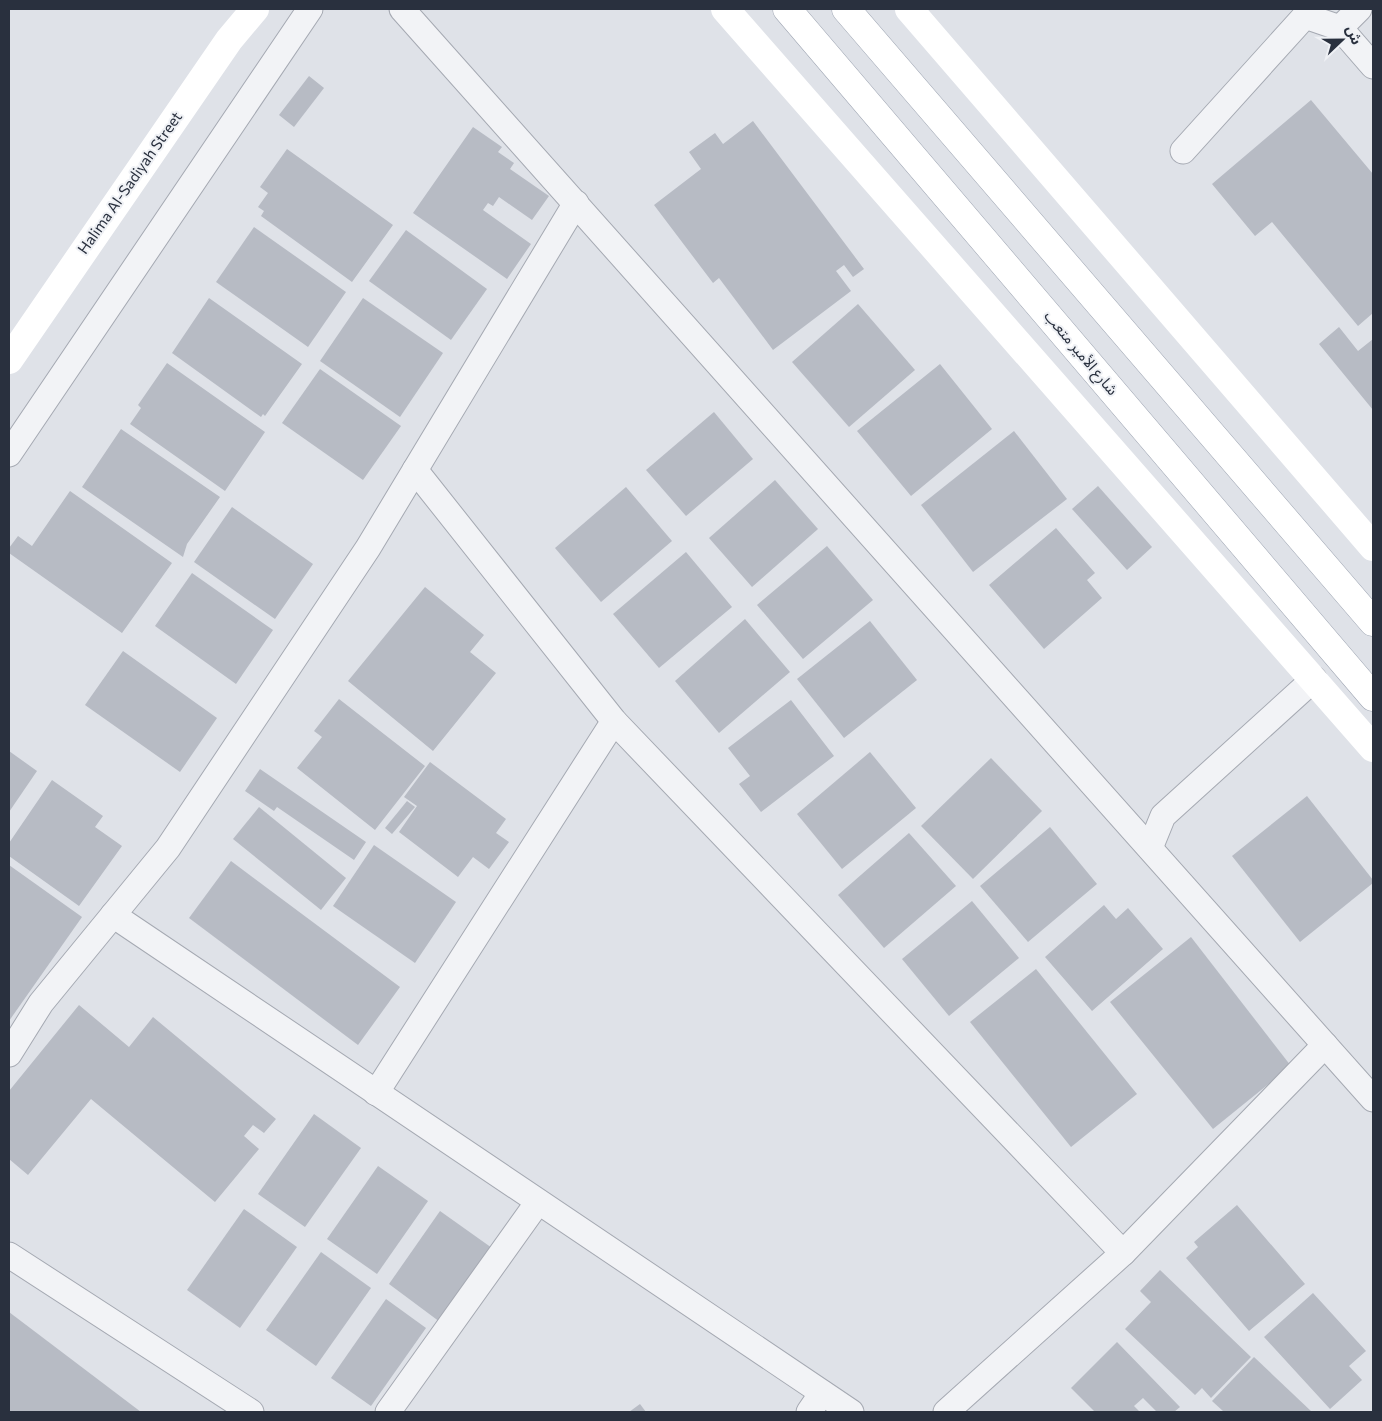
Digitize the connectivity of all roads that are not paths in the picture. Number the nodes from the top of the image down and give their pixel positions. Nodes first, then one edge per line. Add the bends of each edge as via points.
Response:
1 (255, 9) edge
2 (310, 9) edge
3 (402, 9) edge
4 (725, 9) edge
5 (787, 9) edge
6 (846, 9) edge
7 (909, 9) edge
8 (1359, 9) edge
9 (1340, 28) junction
10 (1373, 66) edge
11 (1184, 151) dead end
12 (576, 203) junction
13 (9, 360) edge
14 (9, 454) edge
15 (415, 470) junction
16 (1373, 547) edge
17 (1373, 622) edge
18 (1314, 678) junction
19 (1373, 697) edge
20 (614, 721) junction
21 (1373, 748) edge
22 (1150, 848) junction
23 (113, 915) junction
24 (1326, 1045) junction
25 (9, 1054) edge
26 (376, 1093) junction
27 (1373, 1099) edge
28 (538, 1202) junction
29 (1123, 1253) junction
30 (9, 1255) edge
31 (816, 1402) edge
32 (251, 1412) edge
33 (388, 1412) edge
34 (851, 1412) edge
35 (946, 1412) edge

1 - 13 main road, Halima Al-Sadiyah Street via 229,40
2 - 14 street
3 - 12 street
4 - 18 main road
5 - 19 main road, شارع الأمير متعب
6 - 17 main road
7 - 16 main road
8 - 9 street
9 - 10 street
9 - 11 street via 1305,16
12 - 15 street
12 - 22 street
15 - 20 street
15 - 23 street via 368,548 168,848
18 - 21 main road
18 - 22 street via 1163,816
20 - 26 street
20 - 29 street
22 - 24 street
23 - 25 street via 41,1003
23 - 26 street
24 - 27 street
24 - 29 street
26 - 28 street
28 - 31 street
28 - 33 street
29 - 35 street
30 - 32 street
31 - 34 street

